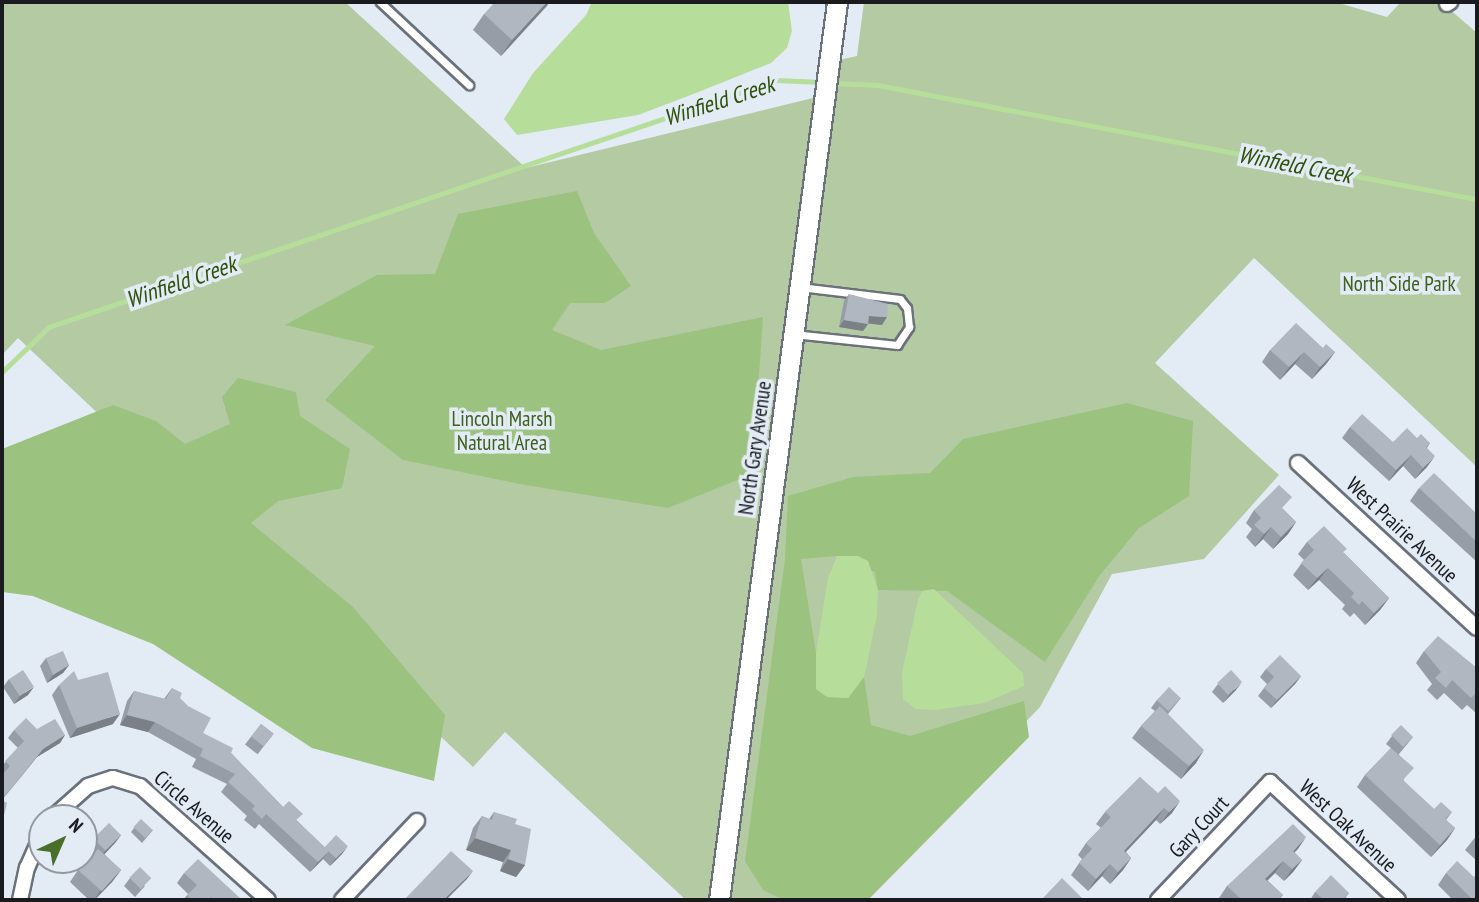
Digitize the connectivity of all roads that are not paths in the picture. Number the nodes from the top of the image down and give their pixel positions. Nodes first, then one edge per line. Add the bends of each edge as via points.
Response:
1 (380, 2) edge
2 (837, 2) edge
3 (469, 85) dead end
4 (799, 286) junction
5 (793, 334) junction
6 (1298, 463) dead end
7 (1477, 628) edge
8 (1270, 782) joint
9 (68, 804) edge
10 (417, 821) dead end
11 (28, 866) edge
12 (20, 900) edge
13 (268, 900) edge
14 (342, 900) edge
15 (719, 900) edge
16 (1158, 900) edge
17 (1398, 900) edge

1 - 3 lane
2 - 4 street, North Gary Avenue
4 - 5 street, North Gary Avenue
4 - 5 lane via 900,299 910,317 909,327 897,345
5 - 15 street, North Gary Avenue
6 - 7 street, West Prairie Avenue
8 - 16 street, Gary Court
8 - 17 street, West Oak Avenue
9 - 13 street, Circle Avenue via 88,786 113,778 141,786
10 - 14 street
11 - 12 street

